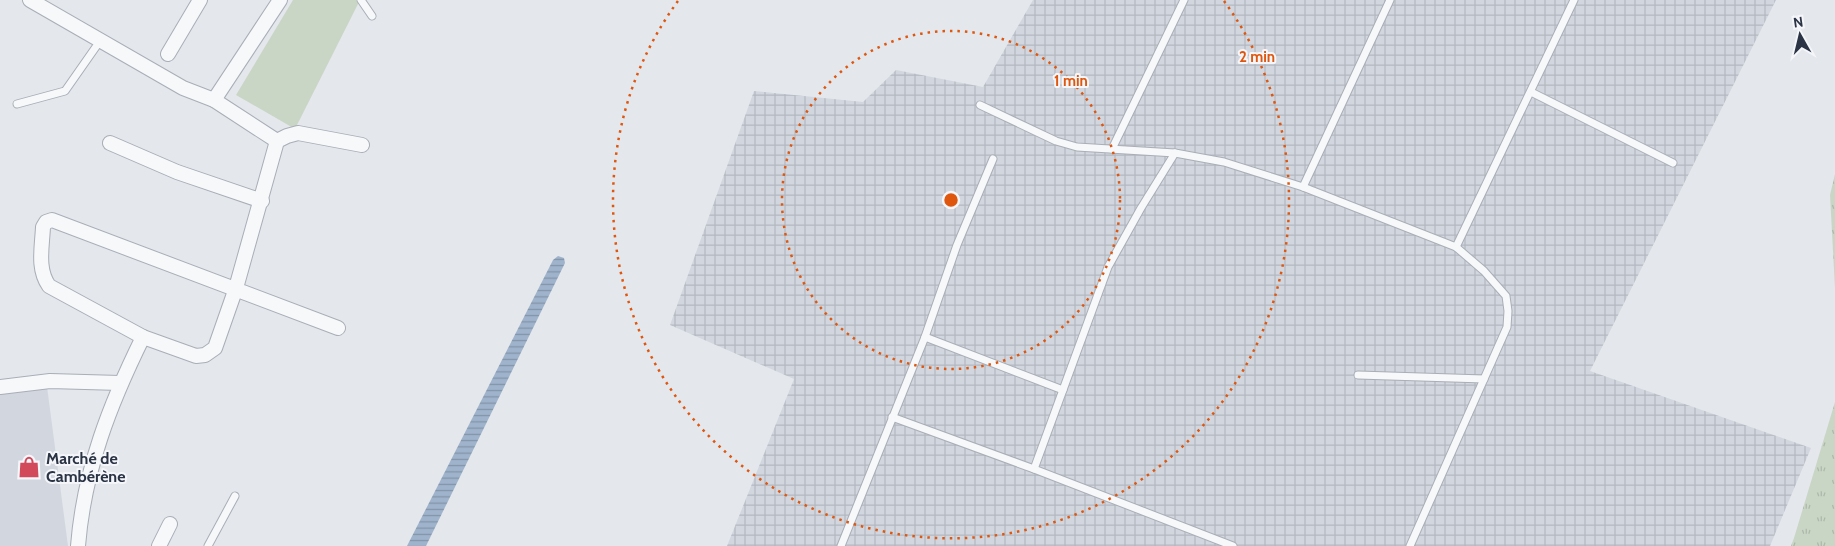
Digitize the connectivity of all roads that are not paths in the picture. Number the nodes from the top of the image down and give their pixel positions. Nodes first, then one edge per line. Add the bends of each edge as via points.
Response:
1 (30, 0) edge
2 (200, 0) edge
3 (280, 0) edge
4 (361, 0) edge
5 (1184, 0) edge
6 (1390, 0) edge
7 (1574, 0) edge
8 (52, 6) edge
9 (372, 16) dead end
10 (100, 41) junction
11 (168, 54) dead end
12 (1530, 92) junction
13 (214, 100) junction
14 (17, 104) dead end
15 (980, 105) dead end
16 (277, 141) junction
17 (110, 143) dead end
18 (362, 145) dead end
19 (1112, 149) junction
20 (1175, 153) junction
21 (993, 159) dead end
22 (1673, 163) dead end
23 (1303, 187) junction
24 (262, 201) junction
25 (1456, 247) junction
26 (236, 288) junction
27 (338, 328) dead end
28 (144, 337) junction
29 (925, 338) junction
30 (1358, 375) dead end
31 (1484, 379) junction
32 (120, 383) junction
33 (0, 387) edge
34 (1063, 390) junction
35 (892, 417) junction
36 (1034, 469) junction
37 (235, 496) dead end
38 (170, 524) dead end
39 (78, 546) edge
40 (159, 546) edge
41 (208, 546) edge
42 (841, 546) edge
43 (1233, 546) edge
44 (1411, 546) edge

1 - 8 street
2 - 11 street
3 - 13 street
4 - 9 lane
5 - 19 lane
6 - 23 lane
7 - 12 lane
8 - 10 street
10 - 13 street via 183,88
10 - 14 lane via 66,91
12 - 22 lane
12 - 25 lane
13 - 16 street
15 - 19 lane via 1056,141 1076,147
16 - 18 street via 298,134
16 - 24 street
17 - 24 street via 178,172
19 - 20 lane
20 - 23 lane via 1224,162
20 - 34 lane via 1108,267
21 - 29 lane via 945,277
23 - 25 lane
24 - 26 street
25 - 31 lane via 1506,296 1507,327
26 - 27 street
26 - 28 street via 215,348 205,355 196,356
26 - 28 street via 52,220 46,222 40,268 49,286
28 - 32 street
29 - 34 lane
29 - 35 lane
30 - 31 lane
31 - 44 lane
32 - 33 street via 50,381
32 - 39 street via 97,445 81,516
34 - 36 lane
35 - 36 lane
35 - 42 lane
36 - 43 lane
37 - 41 lane
38 - 40 street

